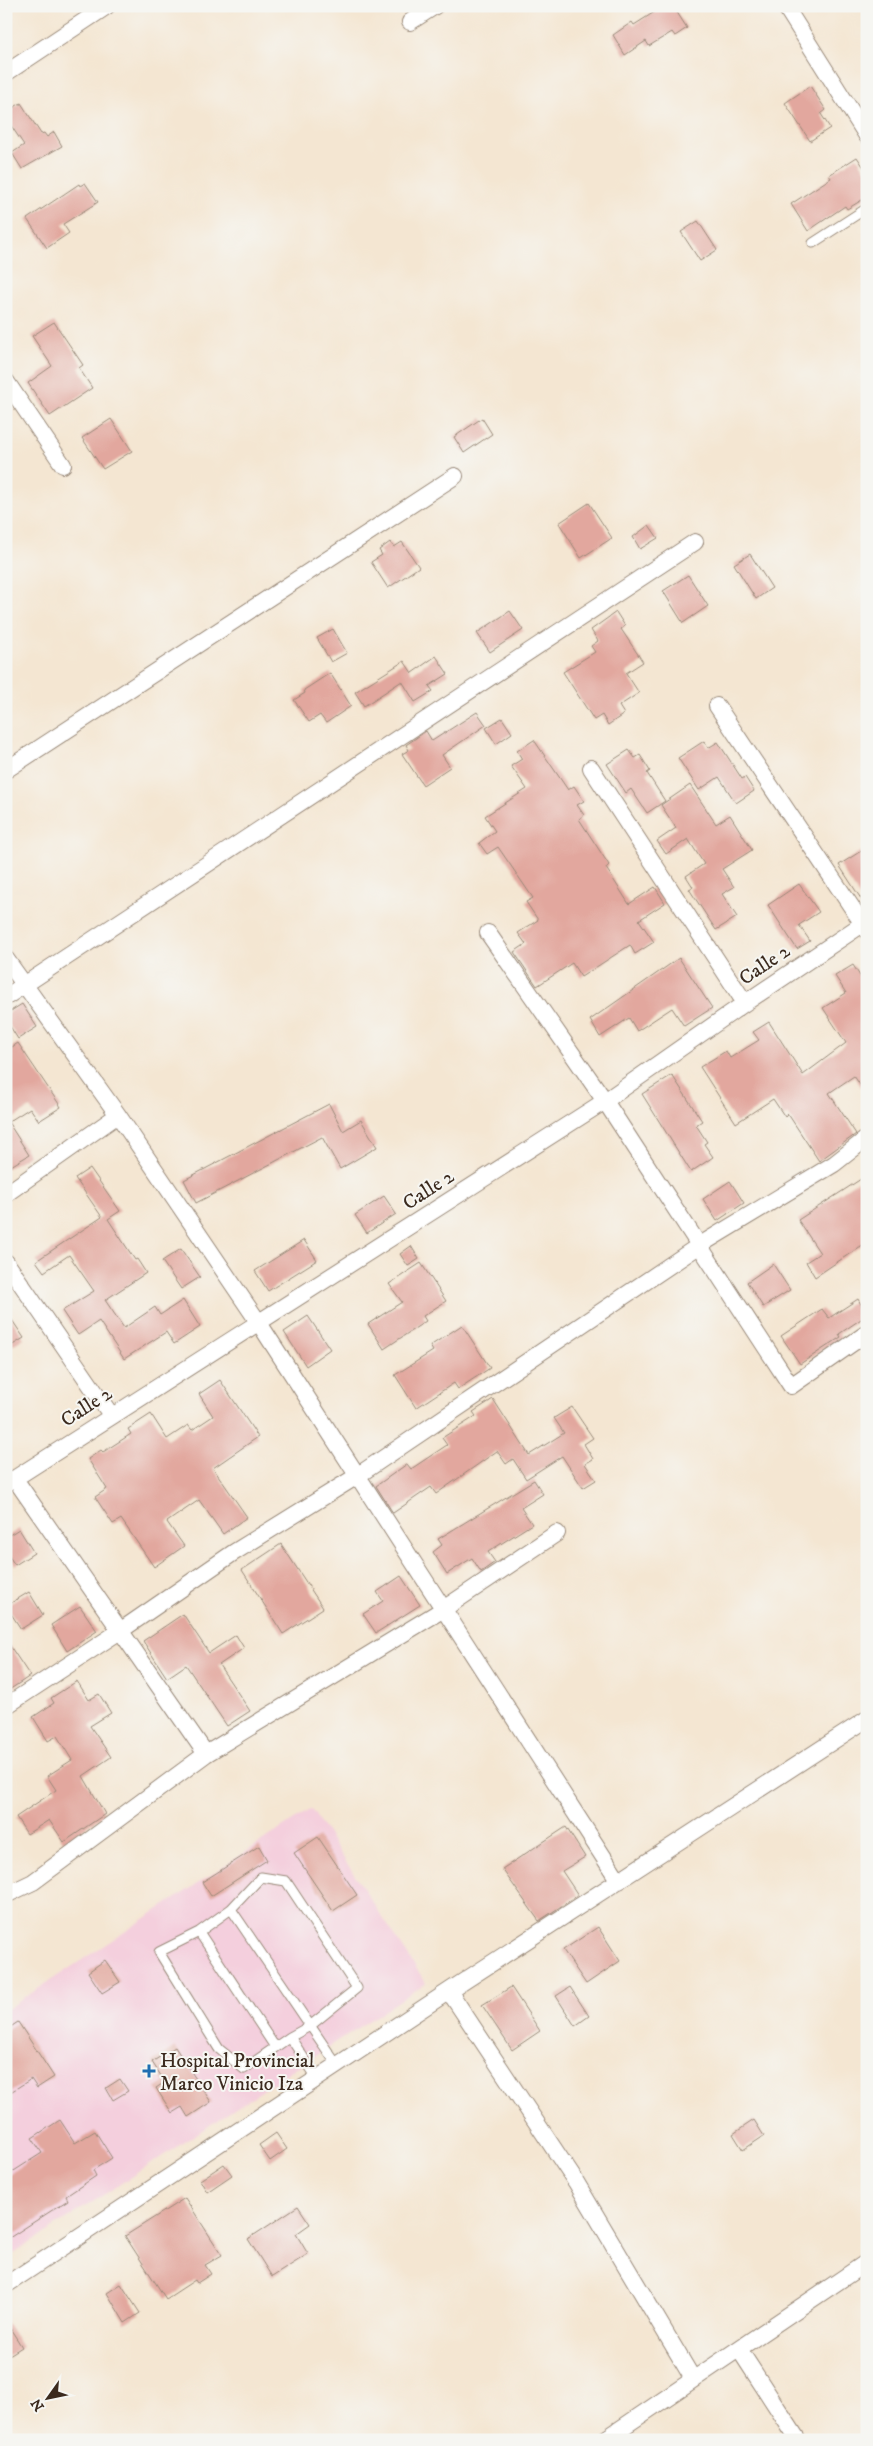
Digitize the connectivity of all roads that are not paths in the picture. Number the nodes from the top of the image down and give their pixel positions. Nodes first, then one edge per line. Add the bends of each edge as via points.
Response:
1 (107, 6) edge
2 (434, 6) edge
3 (785, 6) edge
4 (410, 22) dead end
5 (6, 73) edge
6 (867, 136) edge
7 (867, 208) edge
8 (813, 243) dead end
9 (6, 380) edge
10 (63, 465) dead end
11 (455, 476) dead end
12 (695, 542) dead end
13 (717, 706) dead end
14 (591, 768) dead end
15 (6, 770) edge
16 (866, 925) edge
17 (488, 933) dead end
18 (6, 959) edge
19 (24, 985) junction
20 (6, 997) edge
21 (745, 1002) junction
22 (605, 1101) junction
23 (118, 1115) junction
24 (867, 1138) edge
25 (6, 1194) edge
26 (700, 1245) junction
27 (6, 1262) edge
28 (259, 1323) junction
29 (867, 1333) edge
30 (111, 1415) junction
31 (357, 1476) junction
32 (10, 1481) edge
33 (557, 1533) dead end
34 (442, 1610) junction
35 (120, 1631) junction
36 (6, 1706) edge
37 (867, 1719) edge
38 (206, 1754) junction
39 (619, 1882) junction
40 (6, 1895) edge
41 (231, 1909) junction
42 (199, 1932) junction
43 (449, 1991) junction
44 (310, 2026) junction
45 (290, 2037) junction
46 (275, 2047) junction
47 (337, 2065) junction
48 (317, 2078) junction
49 (867, 2262) edge
50 (6, 2284) edge
51 (738, 2349) junction
52 (693, 2379) junction
53 (604, 2440) edge
54 (798, 2440) edge

1 - 5 street
2 - 4 street
3 - 6 street
7 - 8 lane
9 - 10 street
11 - 15 street
12 - 19 street
13 - 16 street
14 - 21 street
16 - 21 street, Calle 2
17 - 22 street
18 - 19 street
19 - 20 street
19 - 23 street
21 - 22 street, Calle 2
22 - 26 street
22 - 28 street, Calle 2
23 - 25 street
23 - 28 street
24 - 26 street via 834,1164
26 - 29 street via 791,1386
26 - 31 street
27 - 30 street
28 - 30 street, Calle 2
28 - 31 street
30 - 32 street, Calle 2
31 - 34 street
31 - 35 street via 233,1553
32 - 35 street
33 - 34 street
34 - 38 street
34 - 39 street
35 - 36 street
35 - 38 street
37 - 39 street
38 - 40 street via 33,1882
39 - 43 street
41 - 42 lane
41 - 44 lane
41 - 44 lane via 261,1876 286,1882 297,1898 357,1988
42 - 46 lane
42 - 46 lane via 159,1952 219,2049 244,2069
43 - 47 street
43 - 52 street via 576,2182
44 - 45 lane
44 - 47 lane
45 - 46 lane
45 - 48 lane
47 - 48 street
48 - 50 street
49 - 51 street
51 - 52 street
51 - 54 street
52 - 53 street

